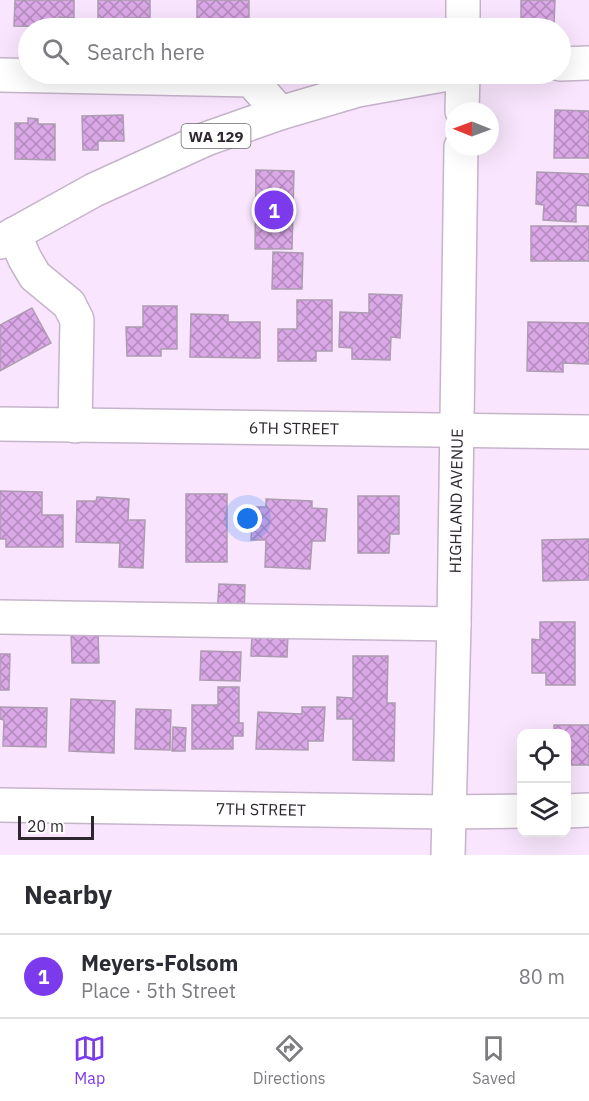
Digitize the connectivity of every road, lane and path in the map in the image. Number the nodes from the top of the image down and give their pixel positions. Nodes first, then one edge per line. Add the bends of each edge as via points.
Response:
1 (463, 0) edge
2 (463, 18) edge
3 (589, 63) edge
4 (571, 64) edge
5 (0, 75) edge
6 (18, 75) edge
7 (255, 84) edge
8 (392, 84) edge
9 (462, 84) edge
10 (462, 102) edge
11 (280, 112) junction
12 (461, 156) edge
13 (7, 238) edge
14 (0, 424) edge
15 (75, 426) junction
16 (457, 430) junction
17 (589, 432) edge
18 (0, 617) edge
19 (454, 624) junction
20 (0, 805) edge
21 (589, 810) edge
22 (517, 811) edge
23 (571, 811) edge
24 (448, 813) junction
25 (448, 855) edge

1 - 2 street
3 - 4 street
5 - 6 street
7 - 11 street
8 - 11 street, WA 129
9 - 10 street
11 - 13 street, WA 129 via 206,139 94,189
12 - 16 street, HIGHLAND AVENUE
13 - 15 street via 35,276 69,304 77,320
14 - 15 street, 6TH STREET
15 - 16 street, 6TH STREET
16 - 17 street, 6TH STREET
16 - 19 street, HIGHLAND AVENUE
18 - 19 street
19 - 24 street, HIGHLAND AVENUE
20 - 24 street, 7TH STREET
21 - 23 street
22 - 24 street, 7TH STREET
24 - 25 street, HIGHLAND AVENUE

